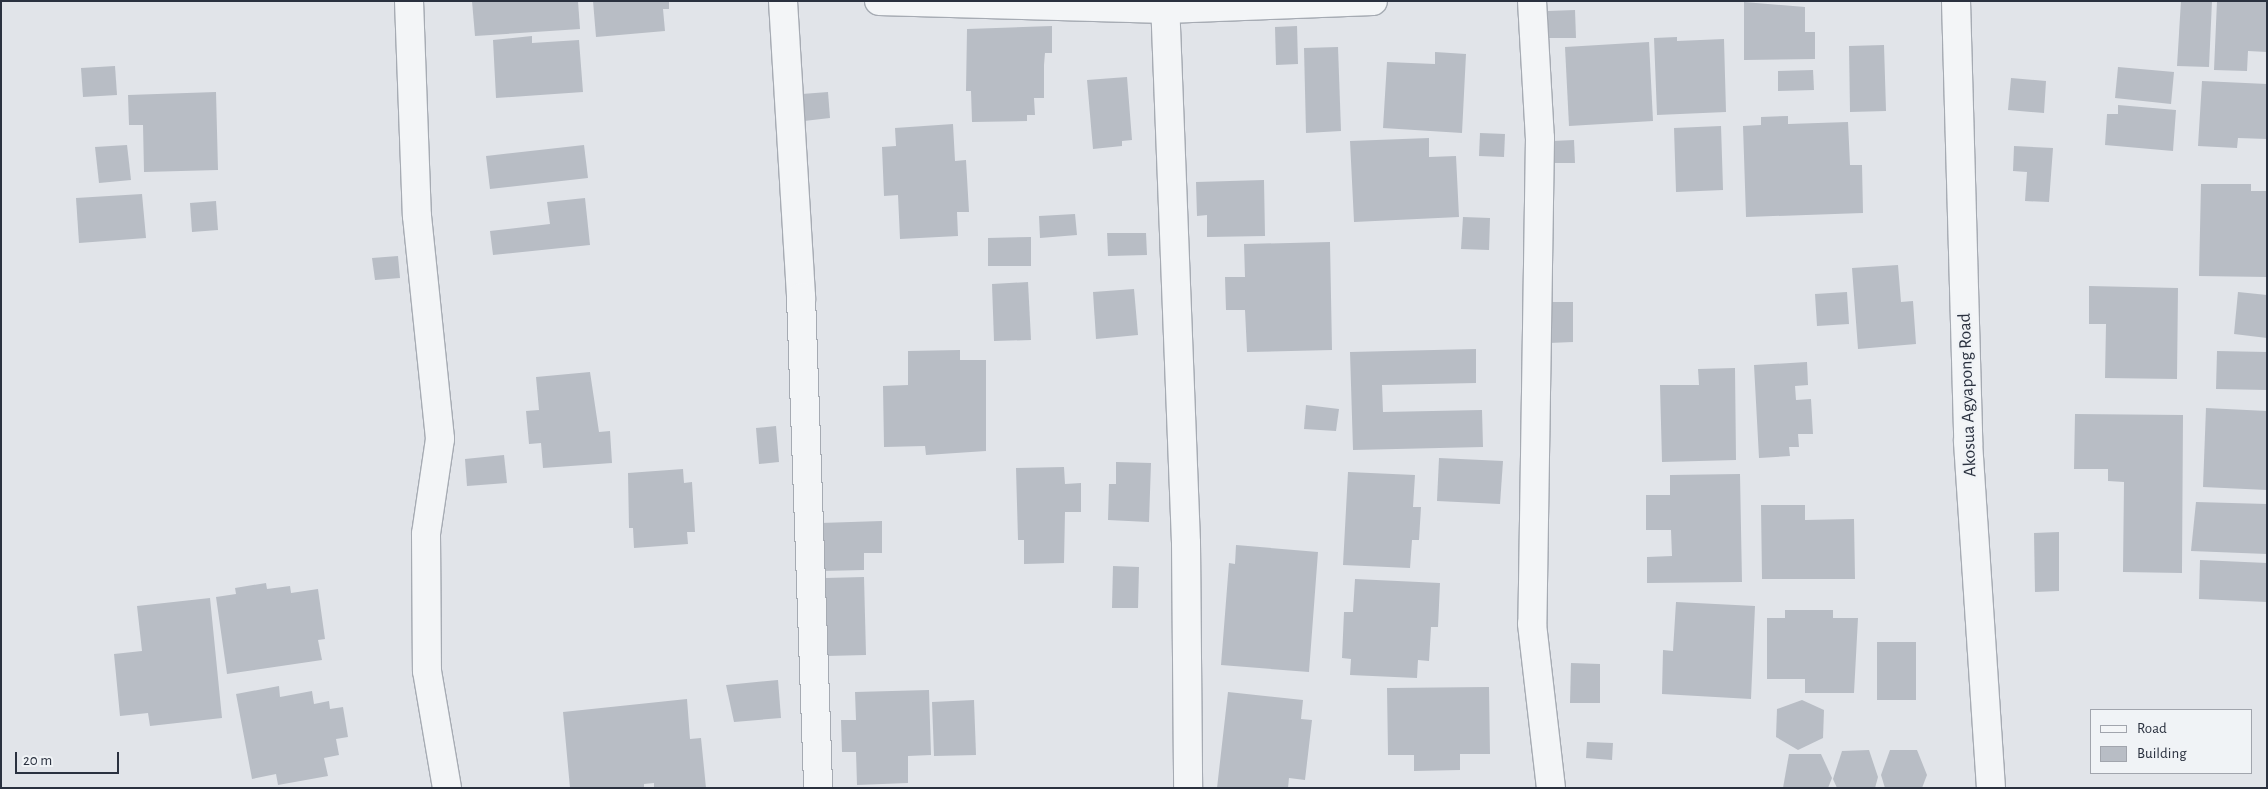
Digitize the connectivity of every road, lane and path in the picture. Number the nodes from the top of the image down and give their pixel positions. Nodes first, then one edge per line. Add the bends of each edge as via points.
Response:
1 (408, 1) edge
2 (783, 1) edge
3 (878, 1) edge
4 (1373, 1) edge
5 (1532, 1) edge
6 (1956, 1) edge
7 (1166, 5) edge
8 (447, 788) edge
9 (818, 788) edge
10 (1188, 788) edge
11 (1551, 788) edge
12 (1990, 788) edge

1 - 8 street via 417,216 440,439 426,534 427,671
2 - 9 street via 801,297
3 - 7 street
4 - 7 street
5 - 11 street via 1540,138 1532,624
6 - 12 street, Akosua Agyapong Road via 1968,442
7 - 10 street via 1186,543

